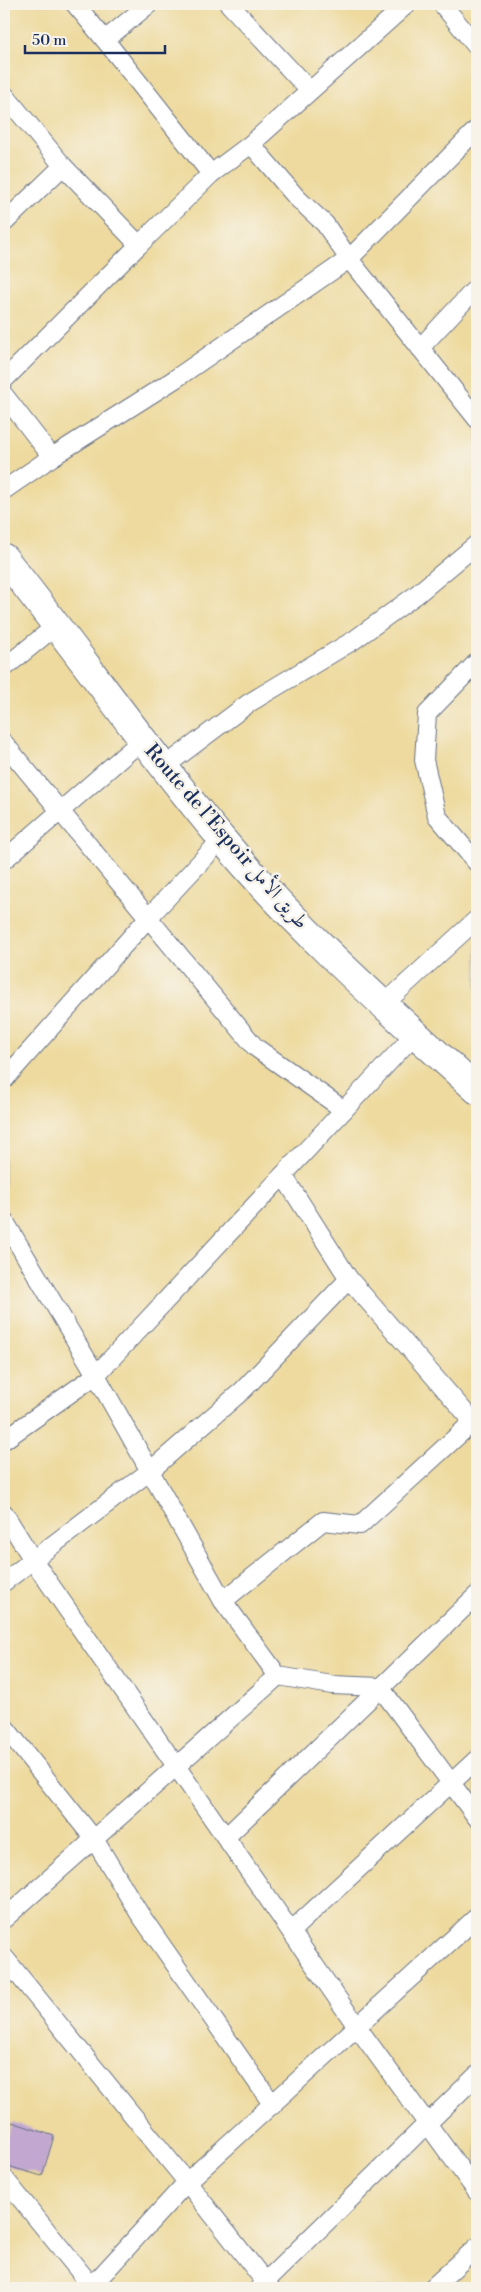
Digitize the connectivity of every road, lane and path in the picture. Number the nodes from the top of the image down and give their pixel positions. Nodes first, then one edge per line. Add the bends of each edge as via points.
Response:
1 (75, 4) edge
2 (149, 4) edge
3 (229, 4) edge
4 (407, 4) edge
5 (442, 4) edge
6 (105, 40) junction
7 (477, 48) edge
8 (310, 91) junction
9 (4, 94) edge
10 (477, 129) edge
11 (252, 144) junction
12 (63, 166) junction
13 (211, 174) junction
14 (4, 223) edge
15 (139, 245) junction
16 (348, 259) junction
17 (477, 287) edge
18 (420, 348) junction
19 (4, 380) edge
20 (4, 395) edge
21 (477, 419) edge
22 (52, 457) junction
23 (4, 490) edge
24 (477, 544) edge
25 (4, 558) edge
26 (57, 625) junction
27 (477, 662) edge
28 (4, 668) edge
29 (142, 740) junction
30 (4, 743) edge
31 (164, 767) junction
32 (59, 812) junction
33 (222, 839) junction
34 (4, 860) edge
35 (477, 863) edge
36 (148, 918) junction
37 (477, 920) edge
38 (382, 1006) junction
39 (415, 1034) junction
40 (4, 1080) edge
41 (477, 1090) edge
42 (344, 1110) junction
43 (283, 1176) junction
44 (4, 1220) edge
45 (349, 1279) junction
46 (96, 1375) junction
47 (476, 1422) edge
48 (4, 1440) edge
49 (150, 1471) junction
50 (4, 1513) edge
51 (33, 1560) junction
52 (4, 1582) edge
53 (477, 1595) edge
54 (223, 1601) junction
55 (278, 1676) junction
56 (380, 1688) junction
57 (4, 1726) edge
58 (477, 1759) edge
59 (177, 1765) junction
60 (452, 1783) junction
61 (477, 1818) edge
62 (226, 1836) junction
63 (94, 1839) junction
64 (477, 1917) edge
65 (4, 1919) edge
66 (291, 1930) junction
67 (4, 1958) edge
68 (358, 2028) junction
69 (477, 2075) edge
70 (273, 2105) junction
71 (428, 2123) junction
72 (4, 2178) edge
73 (187, 2182) junction
74 (477, 2192) edge
75 (477, 2247) edge
76 (265, 2286) edge
77 (436, 2287) edge
78 (92, 2288) edge

1 - 6 street
2 - 6 street
3 - 8 street
4 - 8 street
5 - 7 street
6 - 13 street
8 - 11 street
9 - 12 street
10 - 16 street
11 - 13 street
11 - 16 street via 297,198 325,224
12 - 14 street
12 - 15 street
13 - 15 street
15 - 19 street
16 - 18 street
16 - 22 street via 176,379
17 - 18 street
18 - 21 street
20 - 22 street
22 - 23 street
24 - 31 street via 416,595 354,640 249,703
25 - 26 highway, Route de l’Espoir طريق الأمل
26 - 28 street
26 - 29 highway, Route de l’Espoir طريق الأمل
27 - 35 street via 427,714 424,760 437,816
29 - 31 highway, Route de l’Espoir طريق الأمل
29 - 32 street
30 - 32 street
31 - 33 highway, Route de l’Espoir طريق الأمل
32 - 34 street
32 - 36 street
33 - 36 street
33 - 38 highway, Route de l’Espoir طريق الأمل via 299,924
36 - 40 street
36 - 42 street via 254,1047
37 - 38 street
38 - 39 highway, Route de l’Espoir طريق الأمل
39 - 41 highway, Route de l’Espoir طريق الأمل
39 - 42 street
42 - 43 street
43 - 45 street
43 - 46 street
44 - 46 street
45 - 47 street
45 - 49 street via 243,1390
46 - 48 street
46 - 49 street
47 - 54 street via 360,1525 324,1520
49 - 51 street
49 - 54 street
50 - 51 street
51 - 52 street
51 - 59 street
53 - 56 street
54 - 55 street
55 - 56 street via 332,1685
55 - 59 street
56 - 60 street
56 - 62 street
57 - 63 street
58 - 60 street
59 - 62 street
59 - 63 street
60 - 61 street
60 - 66 street
62 - 66 street
63 - 65 street
63 - 70 street via 140,1913
64 - 68 street
66 - 68 street
67 - 73 street
68 - 70 street
68 - 71 street
69 - 71 street
70 - 73 street
71 - 74 street
71 - 76 street
72 - 78 street
73 - 76 street
73 - 78 street
75 - 77 street

